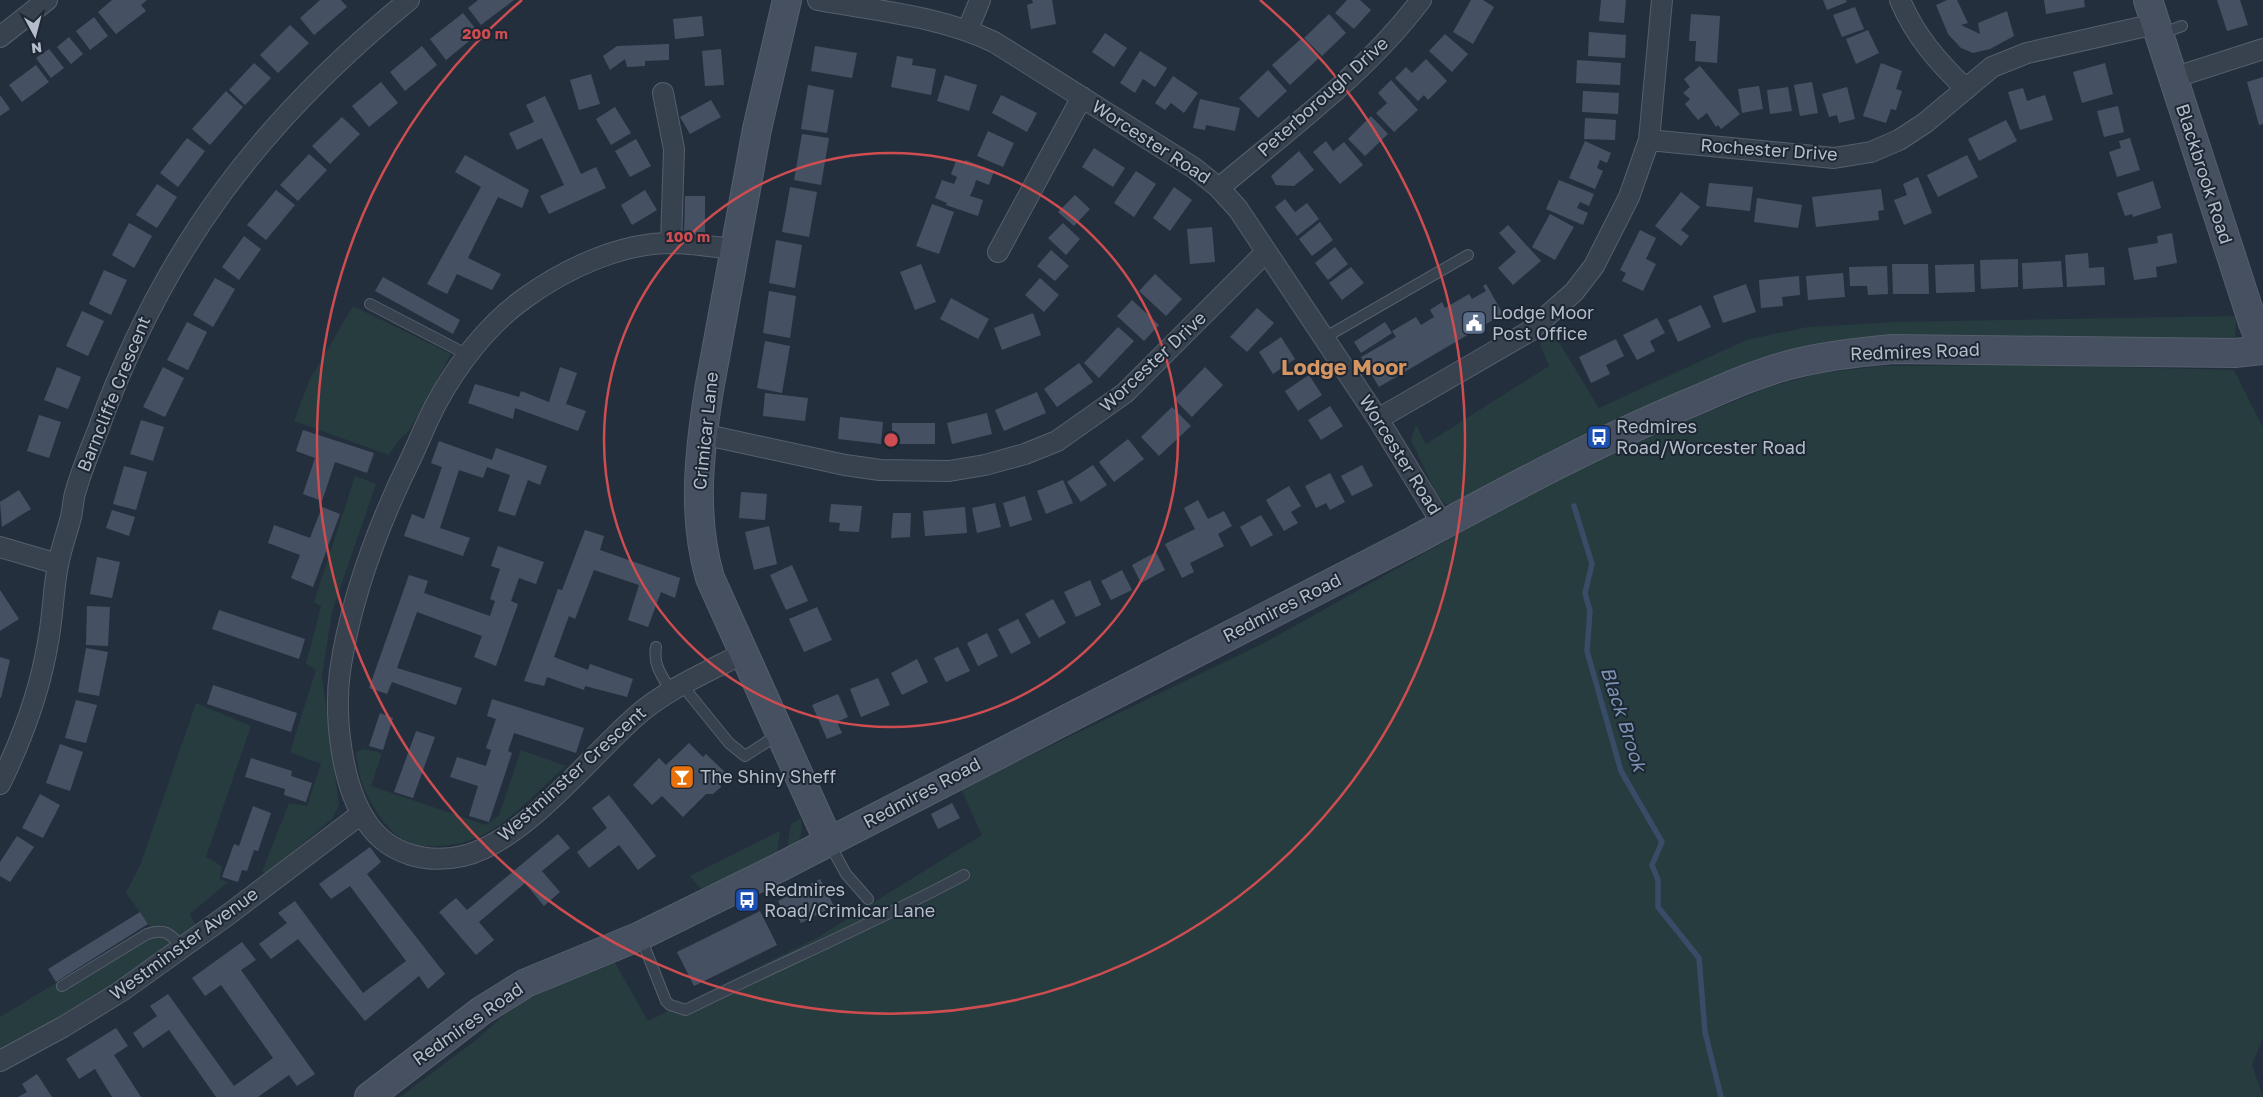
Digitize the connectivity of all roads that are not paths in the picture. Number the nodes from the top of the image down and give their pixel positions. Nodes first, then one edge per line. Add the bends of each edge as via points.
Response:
1 (47, 0) edge
2 (409, 0) edge
3 (787, 0) edge
4 (818, 0) edge
5 (980, 0) edge
6 (1421, 0) edge
7 (1662, 0) edge
8 (1900, 0) edge
9 (2161, 21) edge
10 (968, 29) junction
11 (0, 37) edge
12 (2263, 49) edge
13 (2173, 78) junction
14 (1966, 89) junction
15 (663, 93) dead end
16 (1082, 97) junction
17 (1649, 140) junction
18 (1220, 188) junction
19 (671, 243) junction
20 (734, 249) junction
21 (998, 252) dead end
22 (1266, 252) junction
23 (1468, 255) dead end
24 (370, 304) dead end
25 (1324, 338) junction
26 (2263, 349) edge
27 (468, 355) junction
28 (1378, 420) junction
29 (702, 434) junction
30 (1443, 525) junction
31 (0, 547) edge
32 (58, 564) junction
33 (656, 647) dead end
34 (742, 654) junction
35 (677, 688) junction
36 (780, 734) junction
37 (0, 784) edge
38 (361, 814) junction
39 (829, 842) junction
40 (964, 875) dead end
41 (868, 899) dead end
42 (640, 936) junction
43 (183, 948) junction
44 (62, 986) dead end
45 (0, 1061) edge
46 (369, 1097) edge

1 - 11 street
2 - 32 street, Barncliffe Crescent via 330,70 266,136 219,195 183,249 146,314 118,374 75,492
3 - 20 street, Crimicar Lane
4 - 10 street, Worcester Road
5 - 10 street
6 - 18 street, Peterborough Drive via 1362,66
7 - 17 street
8 - 14 street via 1914,30
9 - 13 street, Blackbrook Road
9 - 14 street, Rochester Drive via 2028,53 1992,68
10 - 16 street, Worcester Road
12 - 13 street
13 - 26 street, Blackbrook Road
14 - 17 street, Rochester Drive via 1925,124 1899,140 1871,152 1834,158
15 - 19 street via 674,149
16 - 18 street, Worcester Road
16 - 21 street
17 - 28 street via 1629,198 1594,266 1574,292 1530,331
18 - 22 street, Worcester Road
19 - 20 street, Westminster Crescent
19 - 27 street, Westminster Crescent via 640,246 611,254 553,280 503,315
20 - 29 street, Crimicar Lane
22 - 25 street, Worcester Road
22 - 29 street, Worcester Drive via 1125,393 1057,441 1026,454 949,471 880,470
23 - 25 lane
24 - 27 lane
25 - 28 street, Worcester Road
26 - 30 street, Redmires Road via 2225,353 1894,350 1849,353 1788,365 1658,416
27 - 38 street, Westminster Crescent via 436,402 391,498 353,610 340,673 339,718 351,793
28 - 30 street, Worcester Road
29 - 34 street, Crimicar Lane via 698,506 704,559
30 - 39 street, Redmires Road
31 - 32 street
32 - 37 street, Barncliffe Crescent via 48,643 35,697
33 - 35 lane via 656,665
34 - 35 street, Westminster Crescent
34 - 36 street, Crimicar Lane
35 - 36 lane via 745,756
35 - 38 street, Westminster Crescent via 634,719 521,824 488,848 457,857 426,859 405,854 373,832
36 - 39 street, Crimicar Lane
38 - 43 street, Westminster Avenue
39 - 41 lane via 846,874
39 - 42 street, Redmires Road
40 - 42 lane via 889,915 686,1010 666,1001
42 - 46 street, Redmires Road via 526,983 481,1011
43 - 44 lane via 170,934 159,930 147,934
43 - 45 street, Westminster Avenue via 120,992

